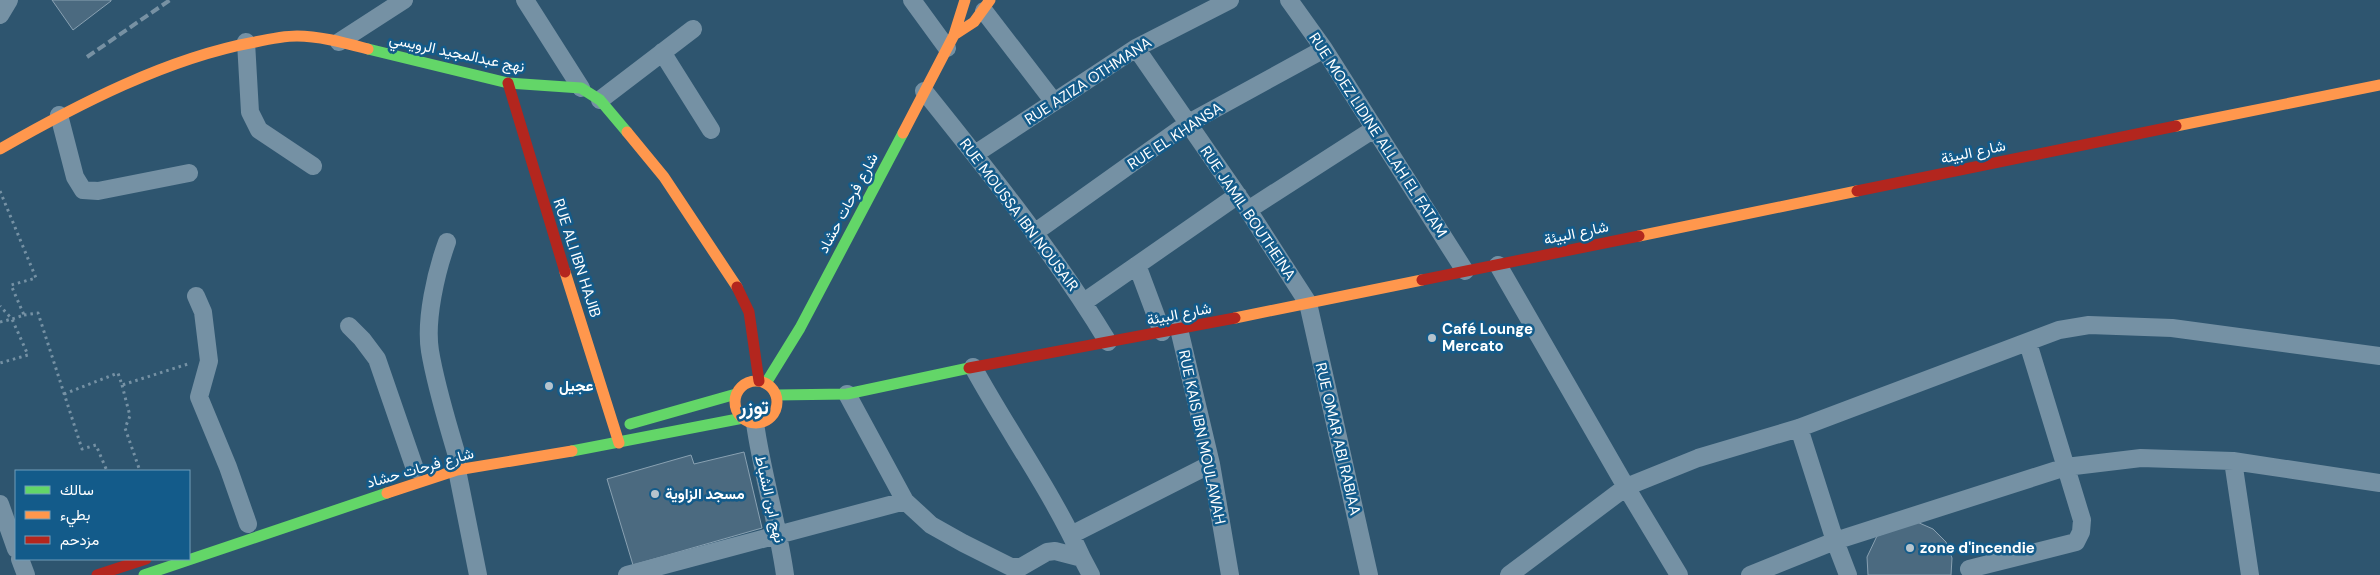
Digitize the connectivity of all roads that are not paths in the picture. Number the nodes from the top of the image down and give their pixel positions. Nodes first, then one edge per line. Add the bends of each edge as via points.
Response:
1 (9, 0) edge
2 (404, 0) edge
3 (525, 0) edge
4 (912, 0) edge
5 (964, 0) edge
6 (1230, 0) edge
7 (1289, 0) edge
8 (987, 6) edge
9 (0, 15) edge
10 (693, 29) dead end
11 (950, 41) junction
12 (246, 42) junction
13 (339, 42) junction
14 (1136, 48) junction
15 (1324, 49) junction
16 (662, 52) junction
17 (508, 83) junction
18 (2380, 85) edge
19 (581, 88) junction
20 (924, 91) junction
21 (600, 100) junction
22 (1054, 102) junction
23 (59, 115) junction
24 (1187, 124) junction
25 (1374, 128) junction
26 (711, 130) dead end
27 (0, 149) edge
28 (975, 154) junction
29 (313, 166) dead end
30 (189, 173) dead end
31 (1238, 195) junction
32 (1248, 210) junction
33 (1034, 232) junction
34 (447, 242) dead end
35 (1137, 265) junction
36 (1498, 265) junction
37 (1464, 271) junction
38 (196, 296) dead end
39 (1084, 302) junction
40 (1308, 303) junction
41 (349, 326) dead end
42 (1170, 331) junction
43 (1108, 342) junction
44 (2028, 344) junction
45 (2380, 356) edge
46 (973, 367) junction
47 (762, 382) junction
48 (736, 394) junction
49 (847, 394) junction
50 (776, 395) junction
51 (749, 420) junction
52 (1798, 428) junction
53 (610, 429) junction
54 (619, 443) junction
55 (457, 459) junction
56 (2233, 461) junction
57 (1211, 464) junction
58 (2066, 467) junction
59 (415, 469) dead end
60 (2380, 482) edge
61 (1626, 487) junction
62 (905, 501) junction
63 (0, 504) edge
64 (248, 524) dead end
65 (1071, 535) junction
66 (780, 536) junction
67 (1835, 541) junction
68 (15, 546) edge
69 (190, 558) edge
70 (1082, 558) junction
71 (20, 560) edge
72 (143, 560) edge
73 (184, 560) edge
74 (1969, 569) dead end
75 (1010, 571) edge
76 (26, 575) edge
77 (97, 575) edge
78 (144, 575) edge
79 (478, 575) edge
80 (628, 575) edge
81 (785, 575) edge
82 (1091, 575) edge
83 (1230, 575) edge
84 (1369, 575) edge
85 (1509, 575) edge
86 (1679, 575) edge
87 (1750, 575) edge
88 (1848, 575) edge
89 (2250, 575) edge

1 - 9 street
2 - 13 street
3 - 19 street
4 - 11 street
5 - 11 main road, شارع فرحات حشاد
6 - 14 street, RUE AZIZA OTHMANA
7 - 15 street, RUE MOEZ LIDINE ALLAH EL FATAM
8 - 11 main road, شارع فرحات حشاد via 974,22
8 - 22 street
10 - 16 street
11 - 20 main road, شارع فرحات حشاد
12 - 13 main road, نهج عبدالمجيد الرويسي via 297,36
12 - 23 main road, نهج عبدالمجيد الرويسي via 172,65
12 - 29 street via 250,112 254,121 260,130
13 - 17 main road, نهج عبدالمجيد الرويسي
14 - 22 street, RUE AZIZA OTHMANA
14 - 24 street, RUE JAMIL BOUTHEINA
15 - 24 street, RUE EL KHANSA
15 - 25 street, RUE MOEZ LIDINE ALLAH EL FATAM
16 - 21 street
16 - 26 street
17 - 19 main road, نهج عبدالمجيد الرويسي
17 - 53 main road, RUE ALI IBN HAJIB
18 - 36 main road, شارع البيئة
19 - 21 main road, نهج عبدالمجيد الرويسي
20 - 28 street, RUE MOUSSA IBN NOUSAIR
20 - 47 main road, شارع فرحات حشاد via 800,328
21 - 47 main road, نهج عبدالمجيد الرويسي via 664,177 734,279 749,312
22 - 28 street, RUE AZIZA OTHMANA
23 - 27 main road, نهج عبدالمجيد الرويسي
23 - 30 street via 76,177 83,190 98,191
24 - 31 street, RUE JAMIL BOUTHEINA
24 - 33 street, RUE EL KHANSA
25 - 32 street
25 - 37 street, RUE MOEZ LIDINE ALLAH EL FATAM
28 - 33 street, RUE MOUSSA IBN NOUSAIR
31 - 32 street, RUE JAMIL BOUTHEINA
31 - 35 street
32 - 40 street, RUE JAMIL BOUTHEINA
33 - 39 street, RUE MOUSSA IBN NOUSAIR
34 - 55 street via 440,262 429,340
35 - 39 street
35 - 42 street, RUE KAIS IBN MOULAWAH
36 - 37 main road, شارع البيئة
36 - 61 street
37 - 40 main road, شارع البيئة
38 - 64 street via 203,312 208,358 199,397
39 - 43 street, RUE MOUSSA IBN NOUSAIR
40 - 42 main road, شارع البيئة
40 - 84 street, RUE OMAR ABI RABIAA
41 - 59 street via 376,358
42 - 43 main road, شارع البيئة
42 - 57 street, RUE KAIS IBN MOULAWAH
43 - 46 main road, شارع البيئة
44 - 45 street via 2067,329 2121,325 2264,339
44 - 52 street
44 - 58 street
46 - 49 main road, شارع البيئة
46 - 65 street
47 - 48 main road via 745,384
47 - 50 main road
48 - 51 main road via 736,407
48 - 53 main road
49 - 50 main road, شارع البيئة
49 - 62 street
50 - 51 main road via 776,408 768,419
51 - 54 main road, شارع فرحات حشاد
51 - 66 street, نهج ابن الشباط
52 - 61 street via 1698,458
52 - 67 street
53 - 54 main road, RUE ALI IBN HAJIB
54 - 55 main road, شارع فرحات حشاد
55 - 69 main road, شارع فرحات حشاد
55 - 79 street
56 - 58 street via 2140,458
56 - 60 street
56 - 89 street
57 - 65 street
57 - 83 street, RUE KAIS IBN MOULAWAH
58 - 67 street
58 - 74 street via 2082,520 2076,542
61 - 85 street
61 - 86 street
62 - 66 street
62 - 75 street via 930,525
63 - 68 street
65 - 70 street
66 - 80 street
66 - 81 street, نهج ابن الشباط
67 - 87 street
67 - 88 street
70 - 75 street via 1047,552
70 - 82 street
71 - 76 street
72 - 77 main road
73 - 78 main road, شارع فرحات حشاد

